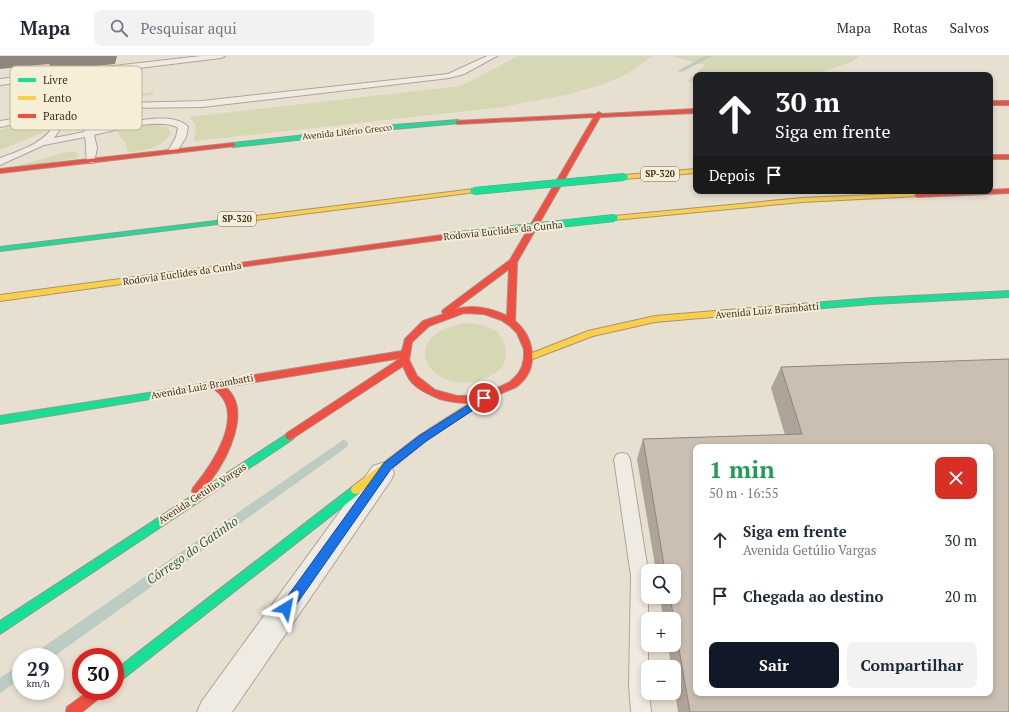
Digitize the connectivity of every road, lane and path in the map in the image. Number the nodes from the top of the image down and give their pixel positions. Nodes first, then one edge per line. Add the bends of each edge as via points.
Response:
1 (221, 56) edge
2 (493, 56) edge
3 (136, 66) edge
4 (10, 81) edge
5 (0, 82) edge
6 (993, 103) edge
7 (1009, 103) edge
8 (142, 104) edge
9 (693, 111) edge
10 (599, 114) junction
11 (10, 122) edge
12 (142, 123) edge
13 (0, 124) edge
14 (56, 130) edge
15 (90, 130) edge
16 (108, 130) edge
17 (88, 134) junction
18 (41, 143) junction
19 (172, 151) junction
20 (993, 157) edge
21 (1009, 157) edge
22 (0, 162) edge
23 (90, 162) junction
24 (0, 171) edge
25 (693, 171) edge
26 (1009, 191) edge
27 (993, 192) edge
28 (940, 194) edge
29 (0, 249) edge
30 (513, 262) junction
31 (1009, 294) edge
32 (0, 298) edge
33 (446, 313) junction
34 (511, 321) junction
35 (404, 357) junction
36 (530, 357) junction
37 (215, 384) junction
38 (484, 398) junction
39 (0, 420) edge
40 (622, 459) dead end
41 (388, 466) junction
42 (188, 502) junction
43 (0, 628) edge
44 (124, 671) edge
45 (87, 700) edge
46 (72, 712) edge
47 (213, 712) edge
48 (641, 712) edge

1 - 3 lane
2 - 8 lane via 449,76 190,106
4 - 5 lane
6 - 7 main road
9 - 10 main road, Avenida Litério Grecco
10 - 19 main road, Avenida Litério Grecco via 402,127
10 - 30 main road
11 - 13 lane
12 - 19 lane via 165,121 183,127
14 - 18 lane
15 - 17 lane
16 - 17 lane
17 - 18 lane
17 - 23 lane via 92,148
18 - 22 lane
19 - 23 main road, Avenida Litério Grecco
20 - 21 main road
23 - 24 main road, Avenida Litério Grecco
25 - 29 main road, SP-320, bridge via 474,191
26 - 27 main road, Rodovia Euclides da Cunha, bridge
28 - 32 main road, Rodovia Euclides da Cunha, bridge via 802,200 450,236
30 - 33 main road
30 - 34 main road
31 - 36 main road, Avenida Luiz Brambatti via 873,300 655,320 591,333
33 - 34 main road via 480,310
33 - 35 main road via 433,318 413,333 407,343
34 - 36 main road via 526,337 530,346
35 - 37 main road, Avenida Luiz Brambatti
35 - 38 main road via 408,373 417,384 430,393 447,399 465,401
35 - 42 main road, Avenida Getúlio Vargas
36 - 38 main road via 526,370 516,382 502,392
37 - 39 main road, Avenida Luiz Brambatti
37 - 42 main road via 226,393 231,408 232,431 206,480
38 - 41 main road via 423,438
40 - 48 lane via 640,576
41 - 44 main road
41 - 47 street
42 - 43 main road, Avenida Getúlio Vargas
45 - 46 main road

